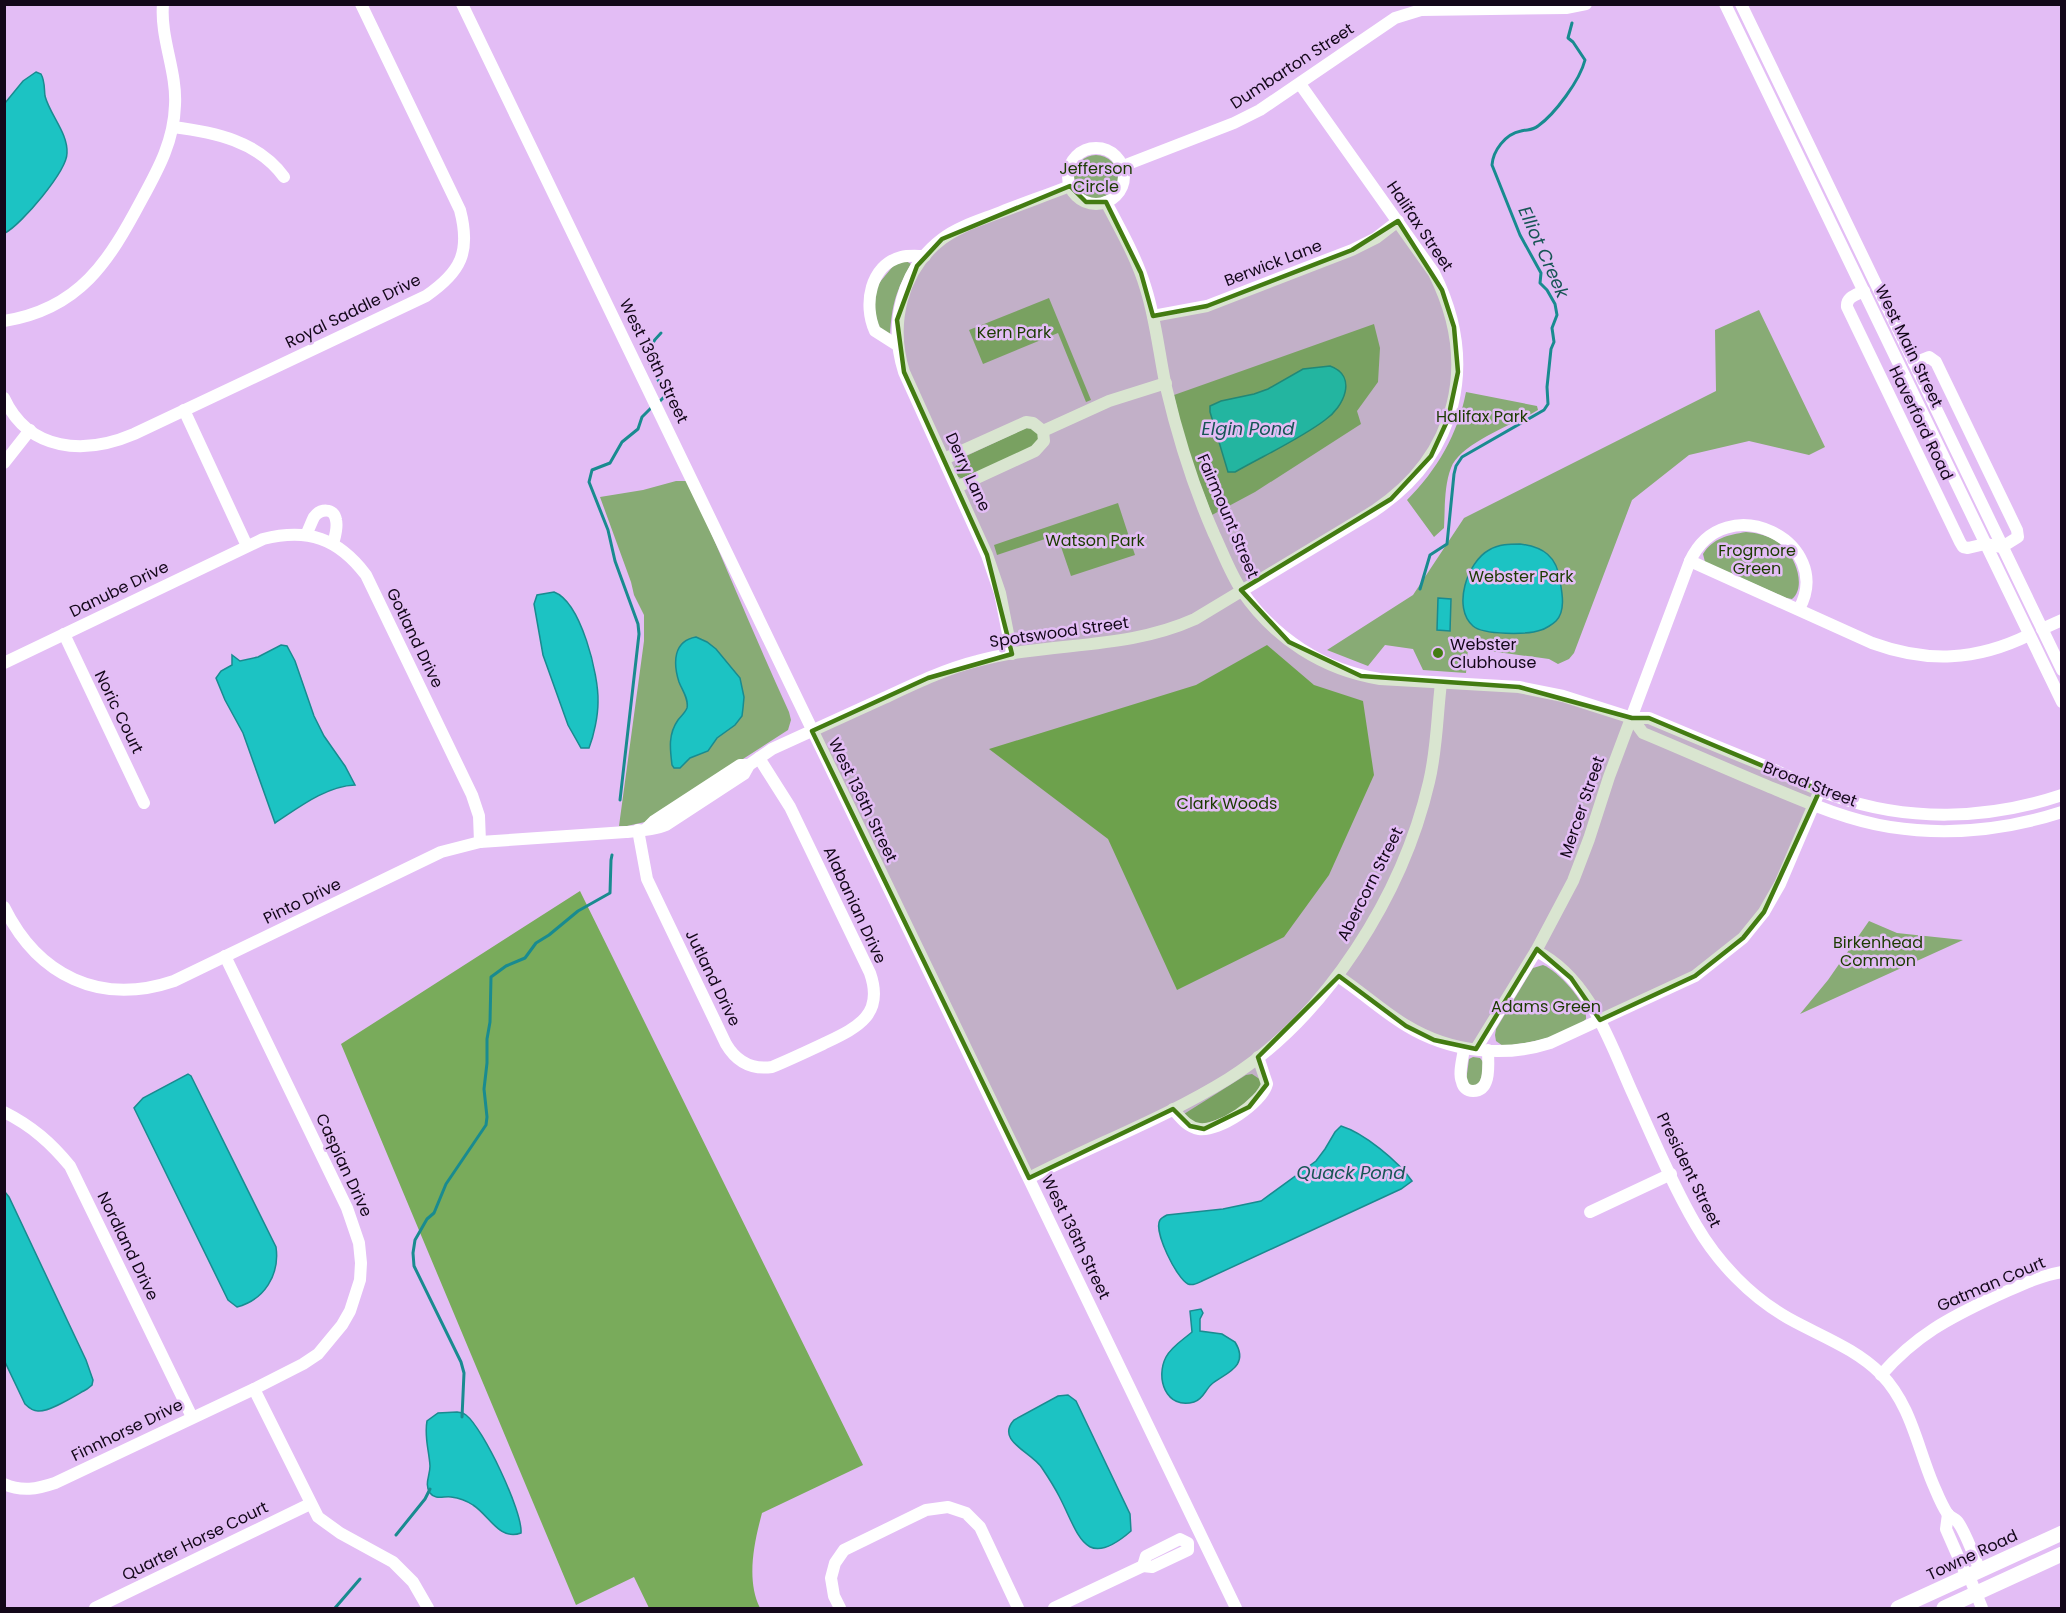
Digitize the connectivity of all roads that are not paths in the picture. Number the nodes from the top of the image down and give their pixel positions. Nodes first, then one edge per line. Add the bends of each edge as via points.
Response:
1 (163, 4) edge
2 (361, 4) edge
3 (462, 4) edge
4 (1586, 4) edge
5 (1725, 4) edge
6 (1741, 4) edge
7 (1300, 84) junction
8 (173, 127) junction
9 (1123, 166) junction
10 (284, 177) dead end
11 (1070, 186) junction
12 (1106, 202) junction
13 (1398, 221) junction
14 (925, 256) junction
15 (1864, 291) junction
16 (1153, 316) junction
17 (4, 321) edge
18 (897, 345) junction
19 (1914, 363) junction
20 (1166, 383) junction
21 (4, 398) edge
22 (183, 410) junction
23 (30, 430) junction
24 (1043, 431) junction
25 (944, 459) junction
26 (4, 463) edge
27 (957, 487) junction
28 (306, 535) junction
29 (333, 544) junction
30 (247, 546) junction
31 (1994, 546) junction
32 (1690, 561) junction
33 (1241, 590) junction
34 (1799, 609) junction
35 (2061, 620) edge
36 (2042, 630) junction
37 (64, 634) junction
38 (2029, 635) junction
39 (1012, 654) junction
40 (4, 663) edge
41 (2061, 670) edge
42 (1441, 682) junction
43 (2061, 702) edge
44 (1632, 718) junction
45 (812, 731) junction
46 (754, 761) junction
47 (1820, 790) junction
48 (2061, 795) edge
49 (144, 804) dead end
50 (1814, 805) junction
51 (2061, 812) edge
52 (642, 829) junction
53 (480, 842) junction
54 (4, 907) edge
55 (1536, 951) junction
56 (225, 956) junction
57 (1339, 976) junction
58 (1600, 1020) junction
59 (815, 1047) joint
60 (1476, 1049) junction
61 (1258, 1058) junction
62 (1173, 1109) junction
63 (4, 1112) edge
64 (1671, 1174) junction
65 (1029, 1178) junction
66 (1590, 1212) dead end
67 (2061, 1272) edge
68 (1881, 1375) junction
69 (254, 1389) junction
70 (192, 1417) junction
71 (9, 1486) edge
72 (310, 1504) junction
73 (2061, 1533) edge
74 (1201, 1537) junction
75 (2061, 1554) edge
76 (1972, 1574) junction
77 (1975, 1594) junction
78 (95, 1608) edge
79 (428, 1608) edge
80 (840, 1608) edge
81 (1018, 1608) edge
82 (1054, 1608) edge
83 (1236, 1608) edge
84 (1898, 1608) edge
85 (1944, 1608) edge
86 (1982, 1608) edge

1 - 8 street via 175,82
2 - 22 street, Royal Saddle Drive via 460,210 465,228 462,258 444,283 426,296
3 - 45 street, West 136th Street
4 - 7 street, Dumbarton Street via 1407,13
5 - 15 street, West Main Street
6 - 19 street, West Main Street
7 - 9 street, Dumbarton Street via 1234,123
7 - 13 street, Halifax Street
8 - 10 street via 242,143 266,156
8 - 17 street via 158,169 99,270 57,304
9 - 11 street via 1105,149 1088,149 1072,161
9 - 12 street via 1124,184
11 - 12 street via 1086,202
11 - 14 street via 956,230
12 - 16 street, Fairmount Street via 1141,273
13 - 16 street, Berwick Lane via 1376,238 1207,306
13 - 33 street, Halifax Street via 1434,273 1454,327 1458,372 1455,396 1441,437 1431,456 1391,499
14 - 18 street, Derry Lane via 899,306
14 - 18 street via 904,256 886,264 870,292 870,316 875,331
15 - 31 street, West Main Street
15 - 31 street, Haverford Road via 1847,301 1847,307 1961,544 1970,548
16 - 20 street, Fairmount Street
18 - 25 street, Derry Lane via 908,384
19 - 31 street, West Main Street
19 - 31 street via 1929,357 1935,360 2018,534 2015,540
20 - 24 street via 1109,401
20 - 33 street, Fairmount Street via 1190,475
21 - 23 street, Royal Saddle Drive via 17,419
22 - 23 street, Royal Saddle Drive via 120,440 91,447 62,445
22 - 30 street
23 - 26 street
24 - 25 street via 1026,422
24 - 27 street via 1044,441 1035,451
25 - 27 street, Derry Lane
27 - 39 street, Derry Lane via 1000,593
28 - 29 street, Gotland Drive
28 - 29 street via 322,510 330,511 336,517
28 - 30 street, Gotland Drive via 287,533
29 - 53 street, Gotland Drive via 366,575 472,795 479,816
30 - 37 street, Danube Drive
31 - 36 street, West Main Street
31 - 38 street, West Main Street
32 - 34 street
32 - 34 street, Mercer Street via 1697,548 1720,530 1742,525 1766,528 1786,540 1800,560 1806,594
32 - 44 street, Mercer Street
33 - 39 street, Spotswood Street via 1195,619 1161,633 1105,644
33 - 42 street, Fairmount Street via 1274,628 1320,660 1361,676
34 - 38 street via 1909,654 1941,657 1990,651
35 - 36 street
36 - 41 street, West Main Street
37 - 40 street, Danube Drive
37 - 49 street, Noric Court
38 - 43 street, West Main Street
39 - 45 street, Spotswood Street via 928,678
42 - 44 street, Broad Street via 1519,687
42 - 57 street, Abercorn Street via 1430,780 1416,828 1380,909
44 - 47 street, Broad Street via 1649,718
44 - 50 street, Broad Street via 1643,733
44 - 55 street, Mercer Street via 1573,881
45 - 46 street, Pinto Drive
45 - 65 street, West 136th Street
46 - 52 street, Pinto Drive via 744,774 666,825
46 - 59 street, Alabanian Drive via 790,807 870,973 875,991 872,1006 859,1025
47 - 48 street, Broad Street via 1880,808 1948,815 2013,809
47 - 50 street
50 - 51 street, Broad Street via 1878,824 1933,832 2007,826
50 - 58 street via 1780,884 1743,938 1695,976
52 - 53 street, Pinto Drive
52 - 59 street, Jutland Drive via 647,879 730,1051 741,1062 764,1068
53 - 56 street, Pinto Drive via 441,852
54 - 56 street, Pinto Drive via 25,942 44,961 72,978 99,987 144,989 174,981
55 - 58 street, President Street via 1571,978
55 - 60 street, Mercer Street
56 - 69 street, Caspian Drive via 347,1208 361,1263 350,1311 332,1340 303,1364
57 - 60 street via 1406,1026 1434,1040
57 - 61 street, Abercorn Street via 1294,1026
58 - 60 street via 1535,1047
58 - 64 street, President Street
61 - 62 street, Abercorn Street
61 - 62 street via 1267,1084 1261,1097 1218,1126 1190,1126
62 - 65 street, Abercorn Street
63 - 70 street, Nordland Drive via 40,1134 70,1166
64 - 66 street
64 - 68 street, President Street via 1704,1239 1744,1285 1773,1308 1848,1348
65 - 74 street, West 136th Street
67 - 68 street, Gatman Court via 2033,1280 1937,1325
68 - 76 street, President Street via 1908,1414 1947,1514 1958,1522
69 - 70 street, Finnhorse Drive
69 - 72 street
70 - 71 street, Finnhorse Drive via 55,1483 29,1490
72 - 78 street, Quarter Horse Court
72 - 79 street via 327,1525 384,1555 404,1571
73 - 76 main road, Towne Road
74 - 82 street via 1188,1544 1180,1539 1146,1556 1143,1566
74 - 83 street, West 136th Street
75 - 77 main road
76 - 77 street, President Street
76 - 84 main road, Towne Road
77 - 85 main road
77 - 86 street, President Street
80 - 81 street via 831,1578 844,1550 926,1510 948,1507 966,1513 980,1527

